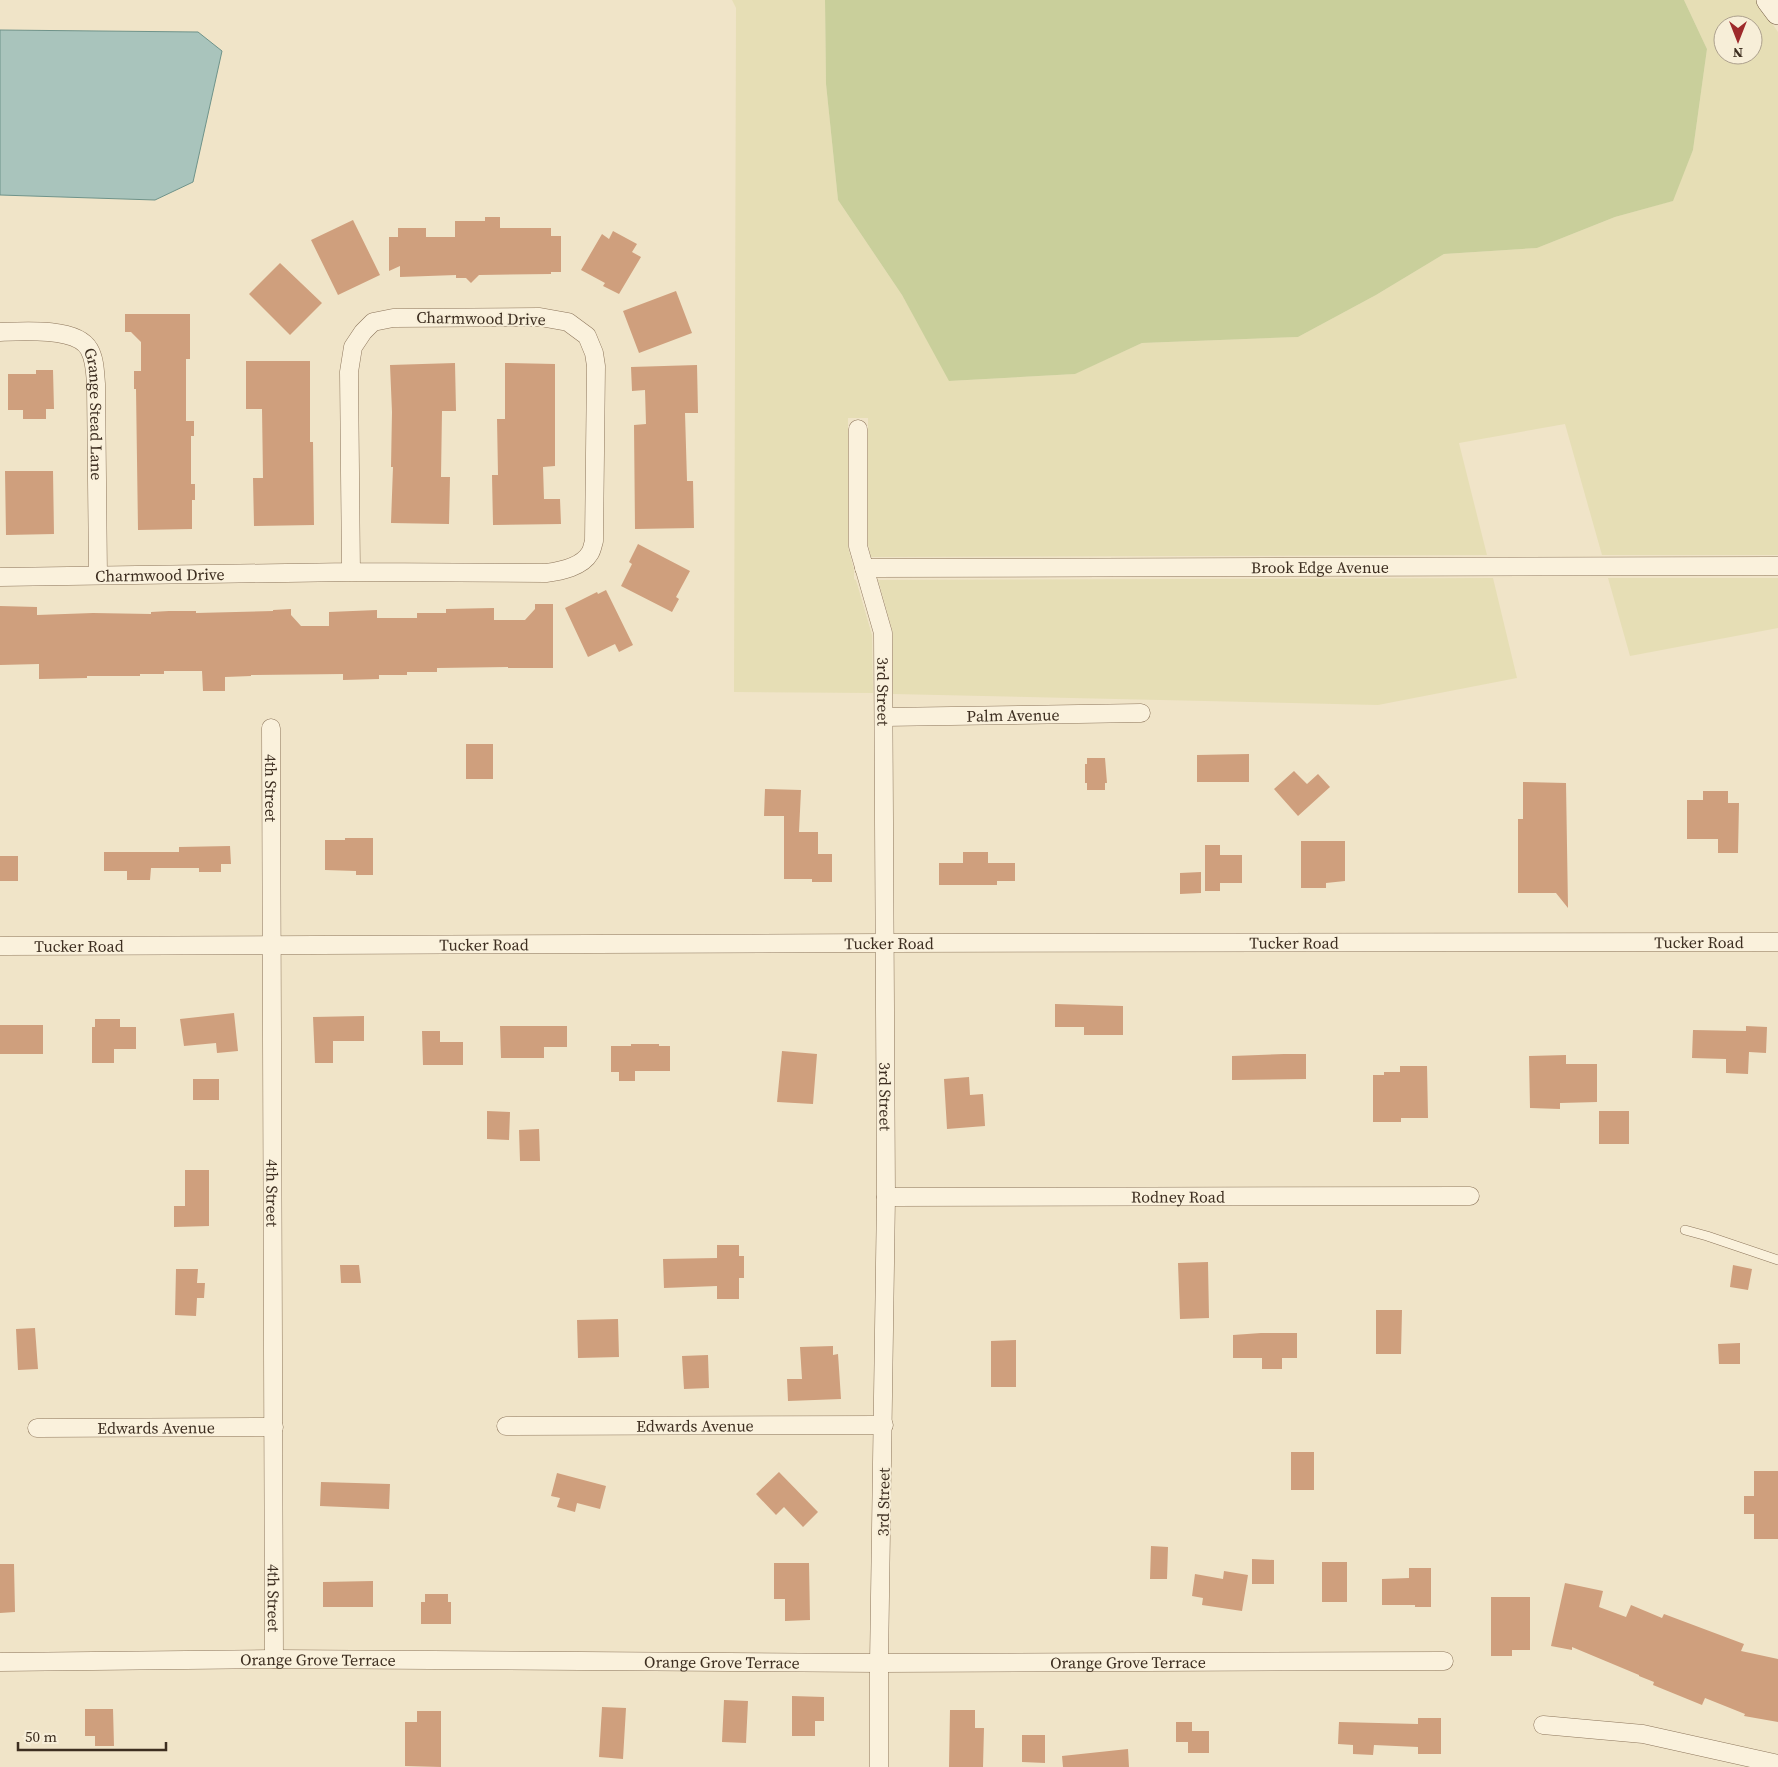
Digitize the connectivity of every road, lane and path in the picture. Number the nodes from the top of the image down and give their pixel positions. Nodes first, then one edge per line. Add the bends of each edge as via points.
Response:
1 (1769, 0) edge
2 (1778, 12) edge
3 (0, 332) edge
4 (858, 429) dead end
5 (1778, 566) edge
6 (864, 568) junction
7 (351, 572) junction
8 (98, 575) junction
9 (0, 577) edge
10 (1142, 713) dead end
11 (884, 717) junction
12 (271, 728) dead end
13 (1778, 942) edge
14 (885, 943) junction
15 (272, 944) junction
16 (0, 946) edge
17 (1470, 1196) dead end
18 (886, 1197) junction
19 (1685, 1230) dead end
20 (1778, 1260) edge
21 (506, 1426) dead end
22 (884, 1426) junction
23 (274, 1427) junction
24 (37, 1428) dead end
25 (274, 1659) junction
26 (1444, 1661) dead end
27 (0, 1662) edge
28 (879, 1663) junction
29 (1543, 1726) dead end
30 (1778, 1764) edge
31 (879, 1767) edge

1 - 2 main road
3 - 8 street, Grange Stead Lane via 58,333 74,337 89,348 96,384
4 - 6 street, 3rd Street via 858,546
5 - 6 street, Brook Edge Avenue
6 - 11 street, 3rd Street via 883,633
7 - 7 street, Charmwood Drive via 546,573 578,564 590,553 595,524 596,366 587,336 568,322 540,317 393,318 373,322 353,348 349,372
7 - 8 street, Charmwood Drive
8 - 9 street, Charmwood Drive
10 - 11 street, Palm Avenue
11 - 14 street, 3rd Street
12 - 15 street, 4th Street
13 - 14 street, Tucker Road
14 - 15 street, Tucker Road
14 - 18 street, 3rd Street
15 - 16 street, Tucker Road
15 - 23 street, 4th Street
17 - 18 street, Rodney Road
18 - 22 street, 3rd Street
19 - 20 lane
21 - 22 street, Edwards Avenue
22 - 28 street, 3rd Street
23 - 24 street, Edwards Avenue
23 - 25 street, 4th Street
25 - 27 street, Orange Grove Terrace
25 - 28 street, Orange Grove Terrace
26 - 28 street, Orange Grove Terrace
28 - 31 street, 3rd Street
29 - 30 street via 1643,1734

